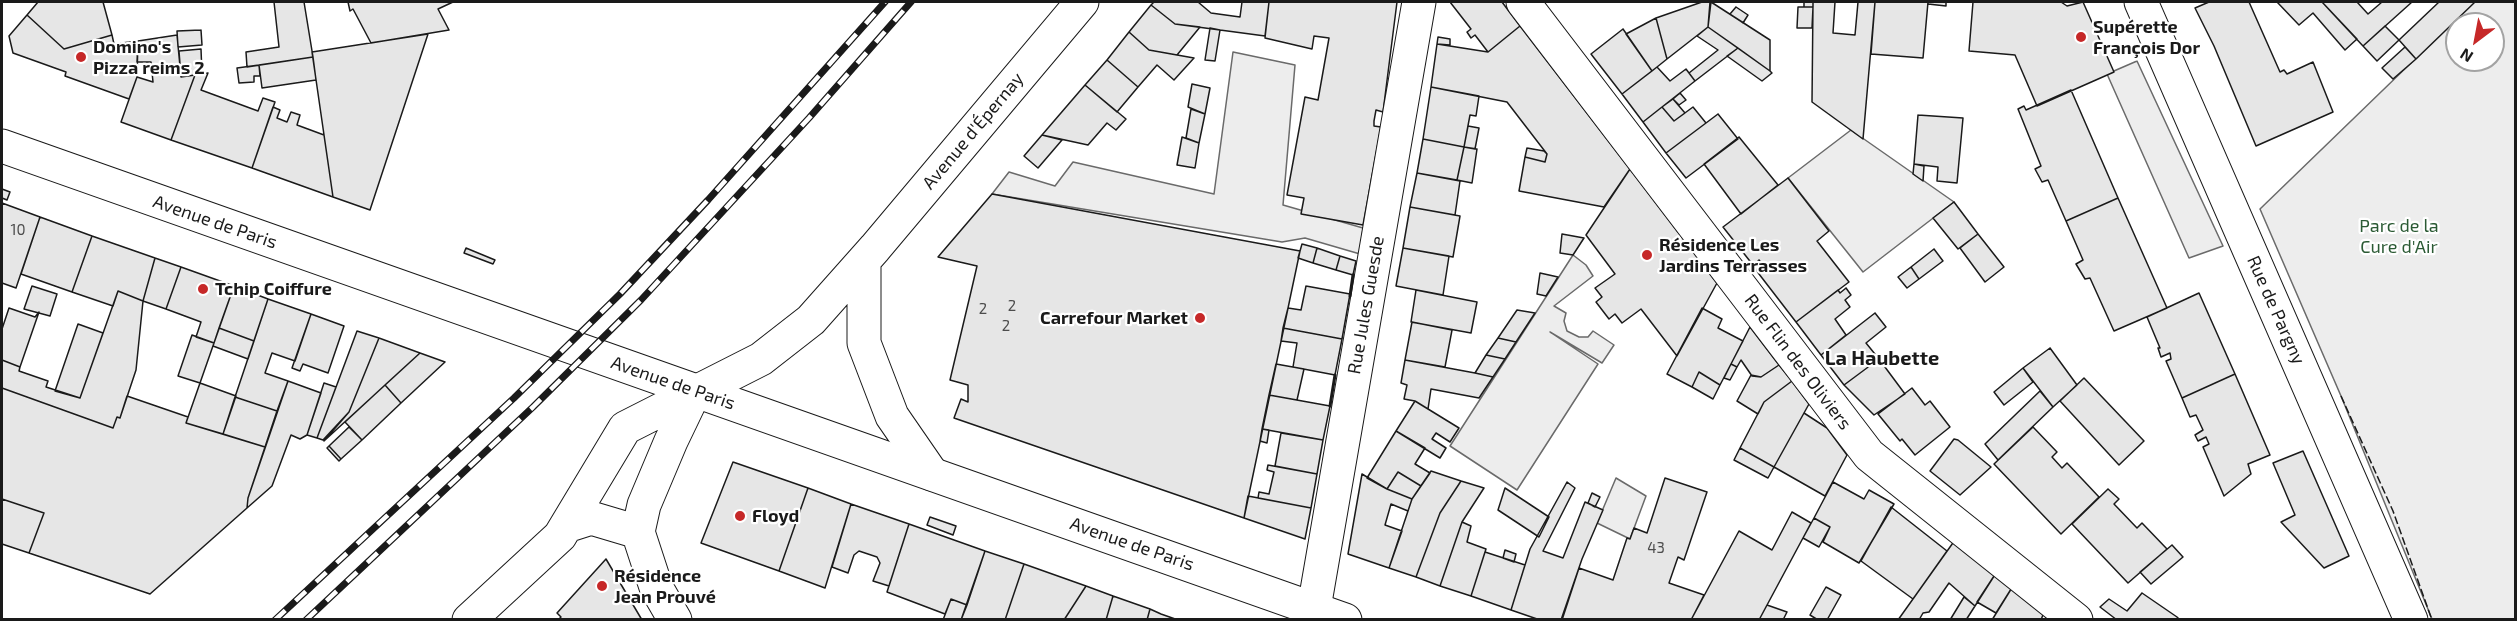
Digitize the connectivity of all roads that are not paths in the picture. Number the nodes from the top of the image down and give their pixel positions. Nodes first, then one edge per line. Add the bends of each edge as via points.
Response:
1 (1082, 2) edge
2 (1419, 2) edge
3 (1523, 2) edge
4 (2141, 2) edge
5 (2, 147) edge
6 (864, 261) junction
7 (696, 391) junction
8 (932, 474) junction
9 (566, 526) junction
10 (638, 532) junction
11 (1314, 608) junction
12 (469, 620) edge
13 (675, 620) edge
14 (1345, 620) edge
15 (2076, 620) edge
16 (2411, 620) edge

1 - 6 street, Avenue d'Épernay
2 - 11 street, Rue Jules Guesde
3 - 15 street, Rue Flin des Oliviers via 1869,455
4 - 16 street, Rue de Pargny
5 - 7 street, Avenue de Paris
6 - 7 street, Avenue d'Épernay via 811,320 761,359
6 - 8 street via 864,343 892,416
7 - 8 street, Avenue de Paris
7 - 9 street, Avenue d'Épernay via 625,428
7 - 10 street via 670,441 644,505
8 - 11 street, Avenue de Paris
9 - 10 street via 591,518
9 - 12 street, Avenue d'Épernay via 560,536
10 - 13 street via 656,587
11 - 14 street, Avenue de Paris

